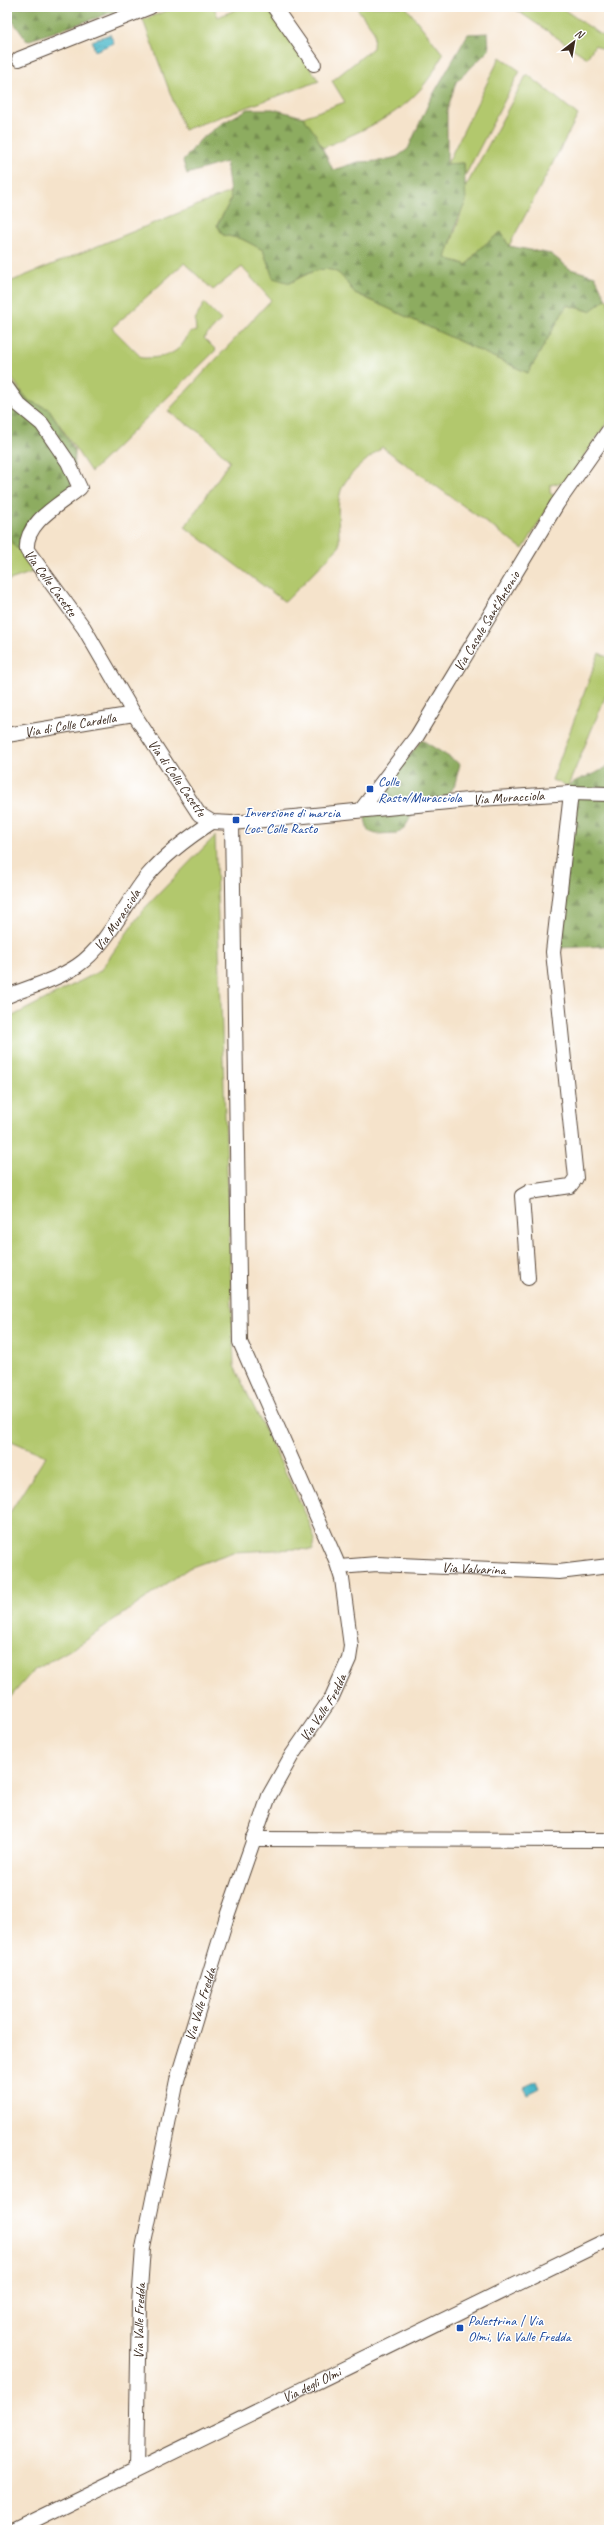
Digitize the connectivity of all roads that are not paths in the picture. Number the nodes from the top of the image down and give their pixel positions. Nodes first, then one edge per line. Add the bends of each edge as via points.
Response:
1 (150, 7) edge
2 (274, 7) edge
3 (19, 59) dead end
4 (314, 64) dead end
5 (7, 388) edge
6 (609, 430) edge
7 (134, 714) junction
8 (7, 735) edge
9 (571, 793) junction
10 (609, 794) edge
11 (361, 810) junction
12 (212, 822) junction
13 (232, 823) junction
14 (7, 996) edge
15 (528, 1278) dead end
16 (609, 1566) edge
17 (339, 1567) junction
18 (253, 1839) junction
19 (608, 1840) dead end
20 (609, 2239) edge
21 (136, 2470) junction
22 (14, 2530) edge

1 - 3 street
2 - 4 street
5 - 7 street, Via Colle Casette via 19,405 42,424 68,462 80,488 32,527 27,536 27,550 84,628
6 - 11 street, Via Casale Sant'Antonio via 557,504 417,736
7 - 8 street, Via di Colle Cardella
7 - 12 street, Via di Colle Casette via 199,814
9 - 10 street, Via Muracciola
9 - 11 street, Via Muracciola
9 - 15 street via 553,952 576,1178 570,1186 529,1192 522,1196
11 - 13 street, Via Muracciola
12 - 13 street, Via di Colle Casette
12 - 14 street, Via Muracciola via 177,847 148,875 106,935 78,966
13 - 17 street, Via Valle Fredda via 240,1342
16 - 17 street, Via Valvarina via 559,1572 377,1564
17 - 18 street, Via Valle Fredda via 351,1646 349,1659 329,1702 276,1782
18 - 19 street
18 - 21 street, Via Valle Fredda via 186,2046 151,2197 141,2270
20 - 21 street, Via degli Olmi
21 - 22 street, Via degli Olmi

